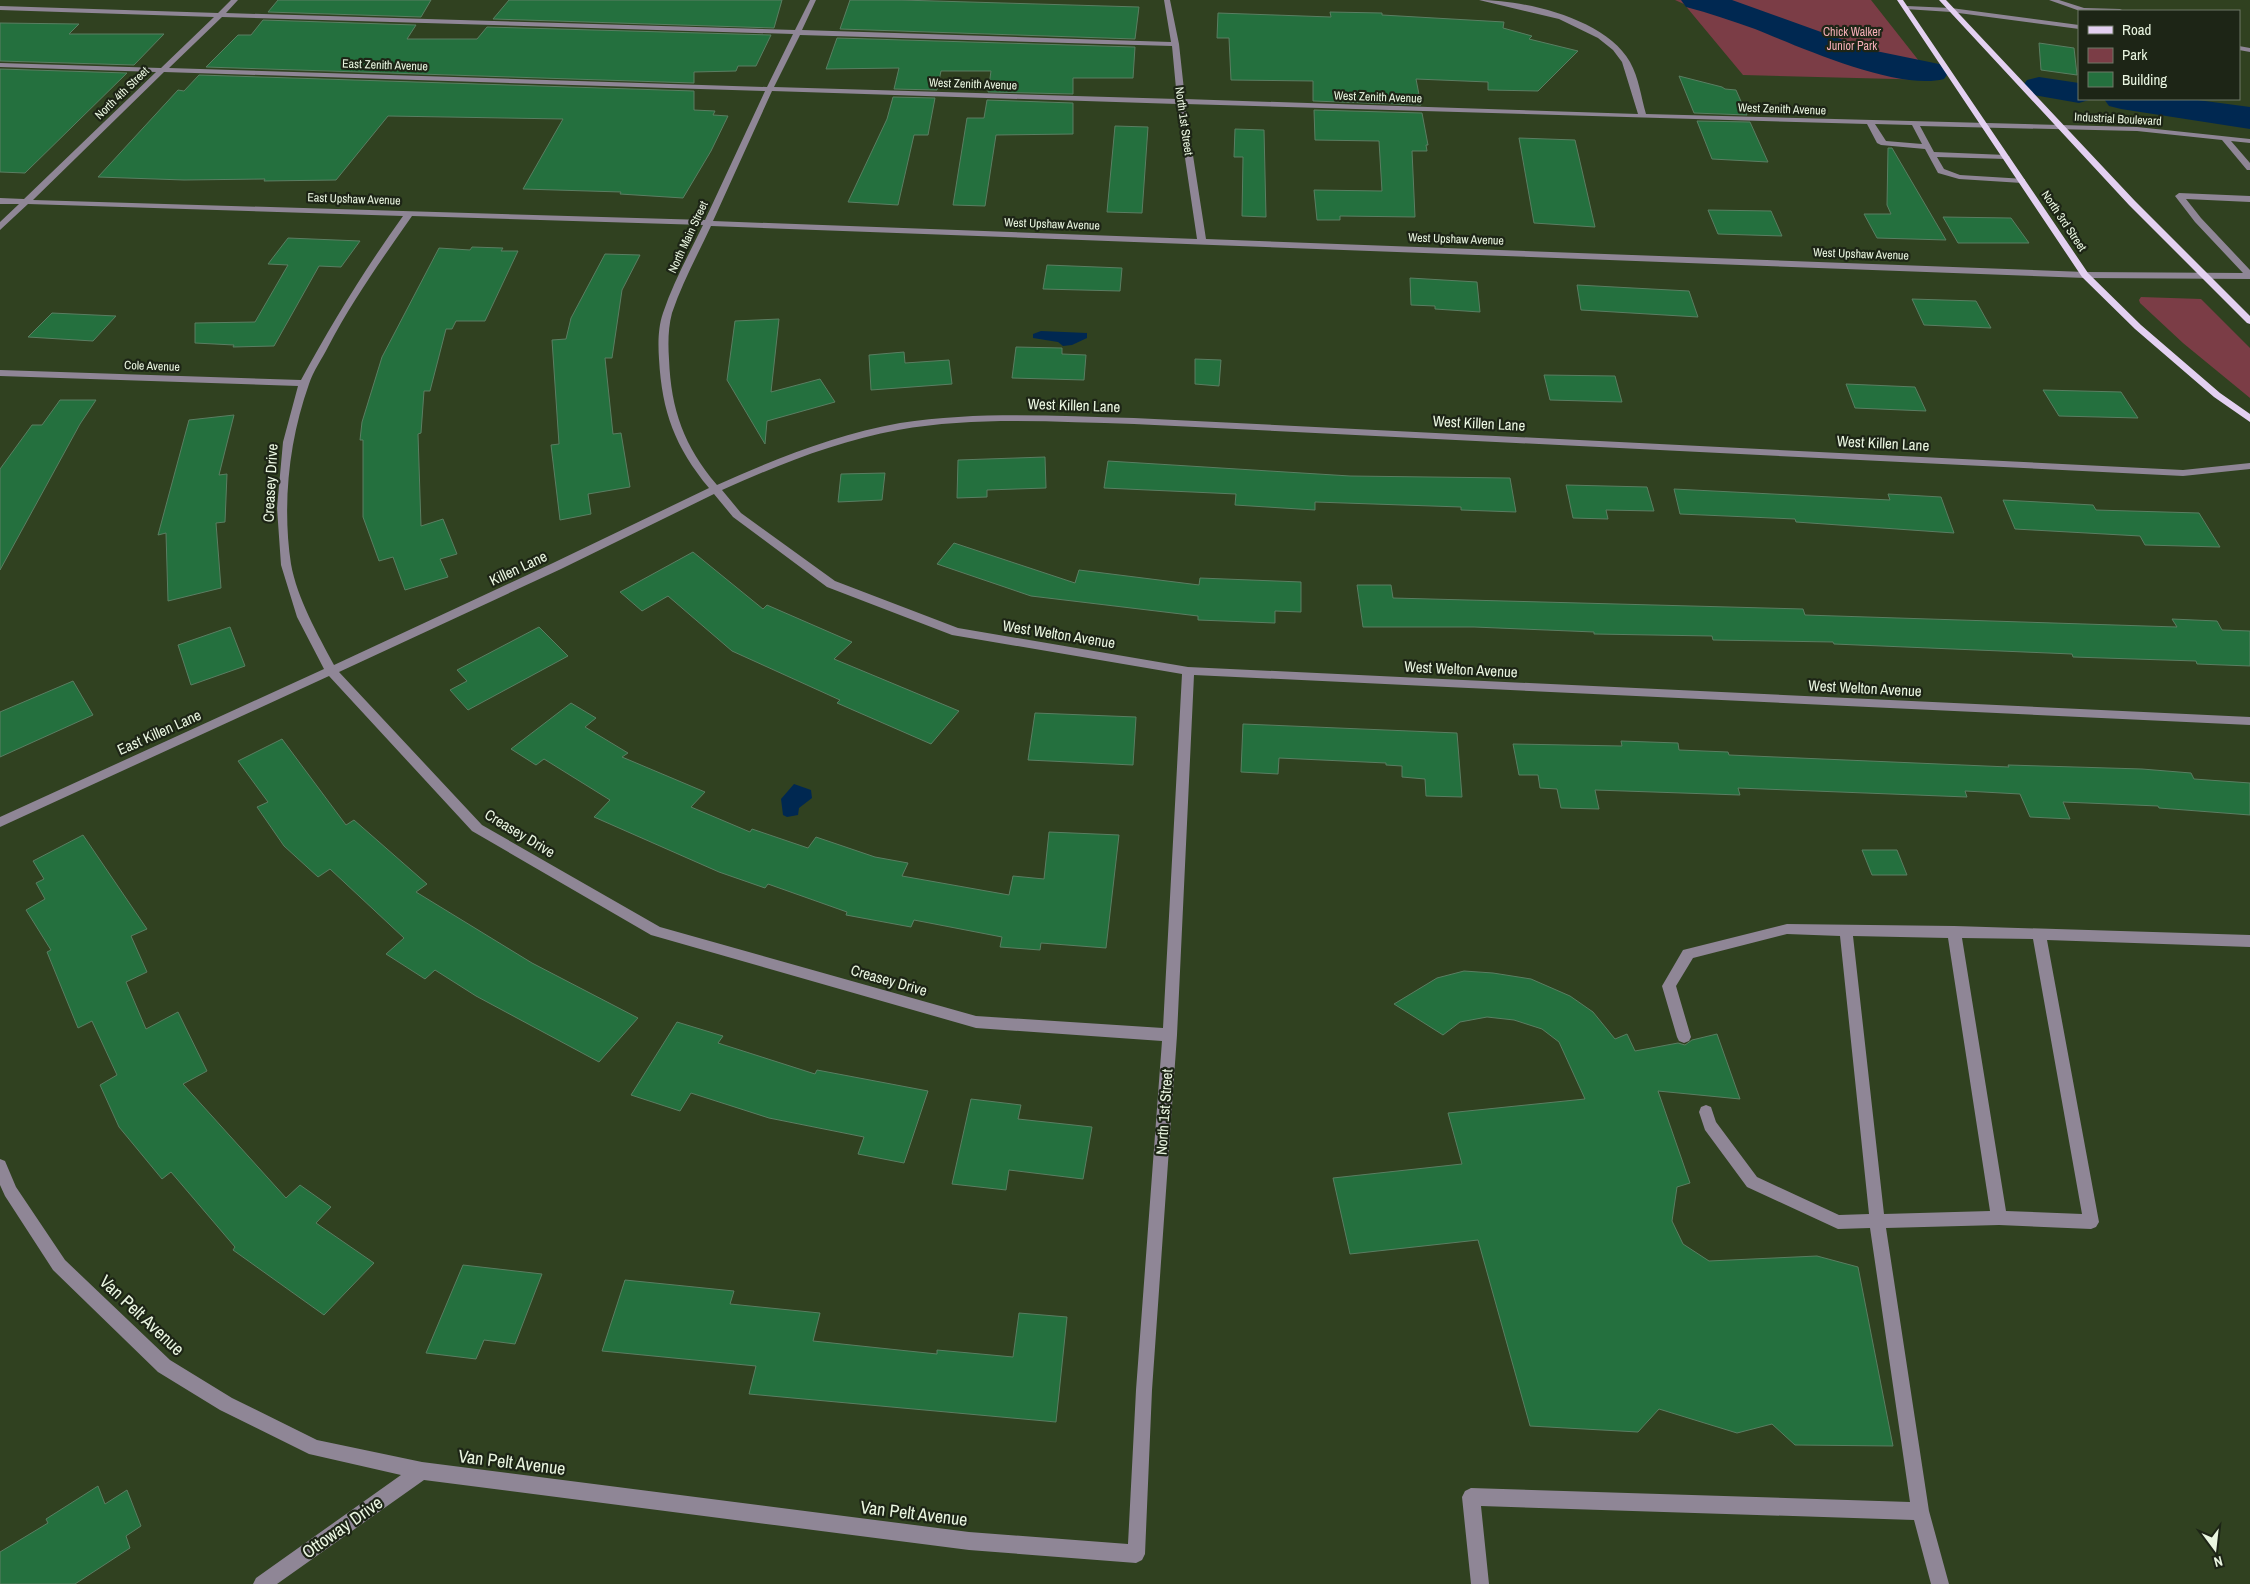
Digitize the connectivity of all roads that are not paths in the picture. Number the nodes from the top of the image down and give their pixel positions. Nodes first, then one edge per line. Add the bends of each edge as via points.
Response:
1 (234, 0) edge
2 (813, 0) edge
3 (1167, 0) edge
4 (1482, 0) edge
5 (1900, 0) edge
6 (1942, 0) edge
7 (2052, 0) edge
8 (0, 8) edge
9 (1906, 8) junction
10 (1951, 10) junction
11 (2083, 10) edge
12 (220, 14) junction
13 (2078, 27) edge
14 (797, 32) junction
15 (1175, 44) junction
16 (0, 65) edge
17 (162, 70) junction
18 (770, 88) junction
19 (1181, 102) junction
20 (1643, 116) junction
21 (1870, 122) junction
22 (1916, 124) junction
23 (1985, 126) junction
24 (2060, 127) junction
25 (2225, 139) junction
26 (2250, 141) edge
27 (1929, 151) junction
28 (2006, 157) junction
29 (2250, 168) edge
30 (2022, 181) junction
31 (2250, 199) edge
32 (0, 201) edge
33 (26, 202) junction
34 (410, 213) junction
35 (708, 223) junction
36 (0, 227) edge
37 (1202, 242) junction
38 (2085, 275) junction
39 (2204, 276) junction
40 (2250, 276) edge
41 (2250, 321) edge
42 (0, 373) edge
43 (304, 383) junction
44 (2250, 418) edge
45 (2250, 466) edge
46 (716, 490) junction
47 (331, 671) junction
48 (1188, 671) junction
49 (2250, 721) edge
50 (0, 822) edge
51 (1846, 930) junction
52 (1954, 932) junction
53 (2039, 934) junction
54 (2250, 941) edge
55 (1170, 1035) junction
56 (1684, 1037) dead end
57 (1706, 1112) dead end
58 (0, 1166) edge
59 (5, 1194) edge
60 (1998, 1218) junction
61 (1876, 1221) junction
62 (422, 1470) junction
63 (1920, 1511) junction
64 (1136, 1554) joint
65 (262, 1584) edge
66 (1480, 1584) edge
67 (1940, 1584) edge

1 - 12 street, North 4th Street
2 - 14 street, North Main Street
3 - 15 street, North 1st Street
4 - 20 street via 1540,11 1584,26 1600,36 1625,61
5 - 9 main road, North 3rd Street
6 - 10 main road
7 - 11 street
8 - 12 street
9 - 10 street
9 - 23 main road, North 3rd Street
10 - 13 street
10 - 24 main road
12 - 14 street
12 - 17 street, North 4th Street
14 - 15 street
14 - 18 street, North Main Street
15 - 19 street, North 1st Street
16 - 17 street, East Zenith Avenue
17 - 18 street, East Zenith Avenue
17 - 33 street, North 4th Street
18 - 19 street, West Zenith Avenue
18 - 35 street, North Main Street
19 - 20 street, West Zenith Avenue
19 - 37 street, North 1st Street
20 - 21 street, West Zenith Avenue
21 - 22 street, West Zenith Avenue
21 - 27 street via 1884,143
22 - 23 street, West Zenith Avenue
22 - 27 street
23 - 24 street, Industrial Boulevard
23 - 28 main road, North 3rd Street
24 - 25 street, Industrial Boulevard via 2137,129
24 - 39 main road
25 - 26 street, Industrial Boulevard
25 - 29 street
27 - 28 street
27 - 30 street via 1941,171 1948,175
28 - 30 main road, North 3rd Street
30 - 38 main road, North 3rd Street
31 - 40 street via 2179,196
32 - 33 street, East Upshaw Avenue
33 - 34 street, East Upshaw Avenue
33 - 36 street, North 4th Street
34 - 35 street, East Upshaw Avenue
34 - 43 street, Creasey Drive via 372,266
35 - 37 street, West Upshaw Avenue
35 - 46 street, North Main Street via 670,308 663,344 671,415 695,465
37 - 38 street, West Upshaw Avenue
38 - 39 street, West Upshaw Avenue
38 - 44 main road, North 3rd Street via 2138,327 2217,395
39 - 40 street, West Upshaw Avenue
39 - 41 main road
42 - 43 street, Cole Avenue
43 - 47 street, Creasey Drive via 288,442 282,508 286,565 303,617
45 - 46 street, West Killen Lane via 2182,473 1022,418 901,426 786,459
46 - 47 street, Killen Lane
46 - 48 street, West Welton Avenue via 737,515 831,584 956,632
47 - 50 street, East Killen Lane
47 - 55 street, Creasey Drive via 477,828 656,931 976,1022
48 - 49 street, West Welton Avenue
48 - 55 street, North 1st Street
51 - 52 street
51 - 56 street via 1787,930 1688,954 1669,986
51 - 61 street
52 - 53 street
52 - 60 street
53 - 54 street
53 - 60 street via 2091,1222
55 - 64 street, North 1st Street via 1144,1390
57 - 61 street via 1710,1125 1752,1182 1838,1222
58 - 59 street, Van Pelt Avenue
59 - 62 street, Van Pelt Avenue via 59,1265 164,1366 226,1404 315,1448
60 - 61 street
61 - 63 street
62 - 64 street, Van Pelt Avenue via 970,1541
62 - 65 street, Ottoway Drive
63 - 66 street via 1470,1497
63 - 67 street

